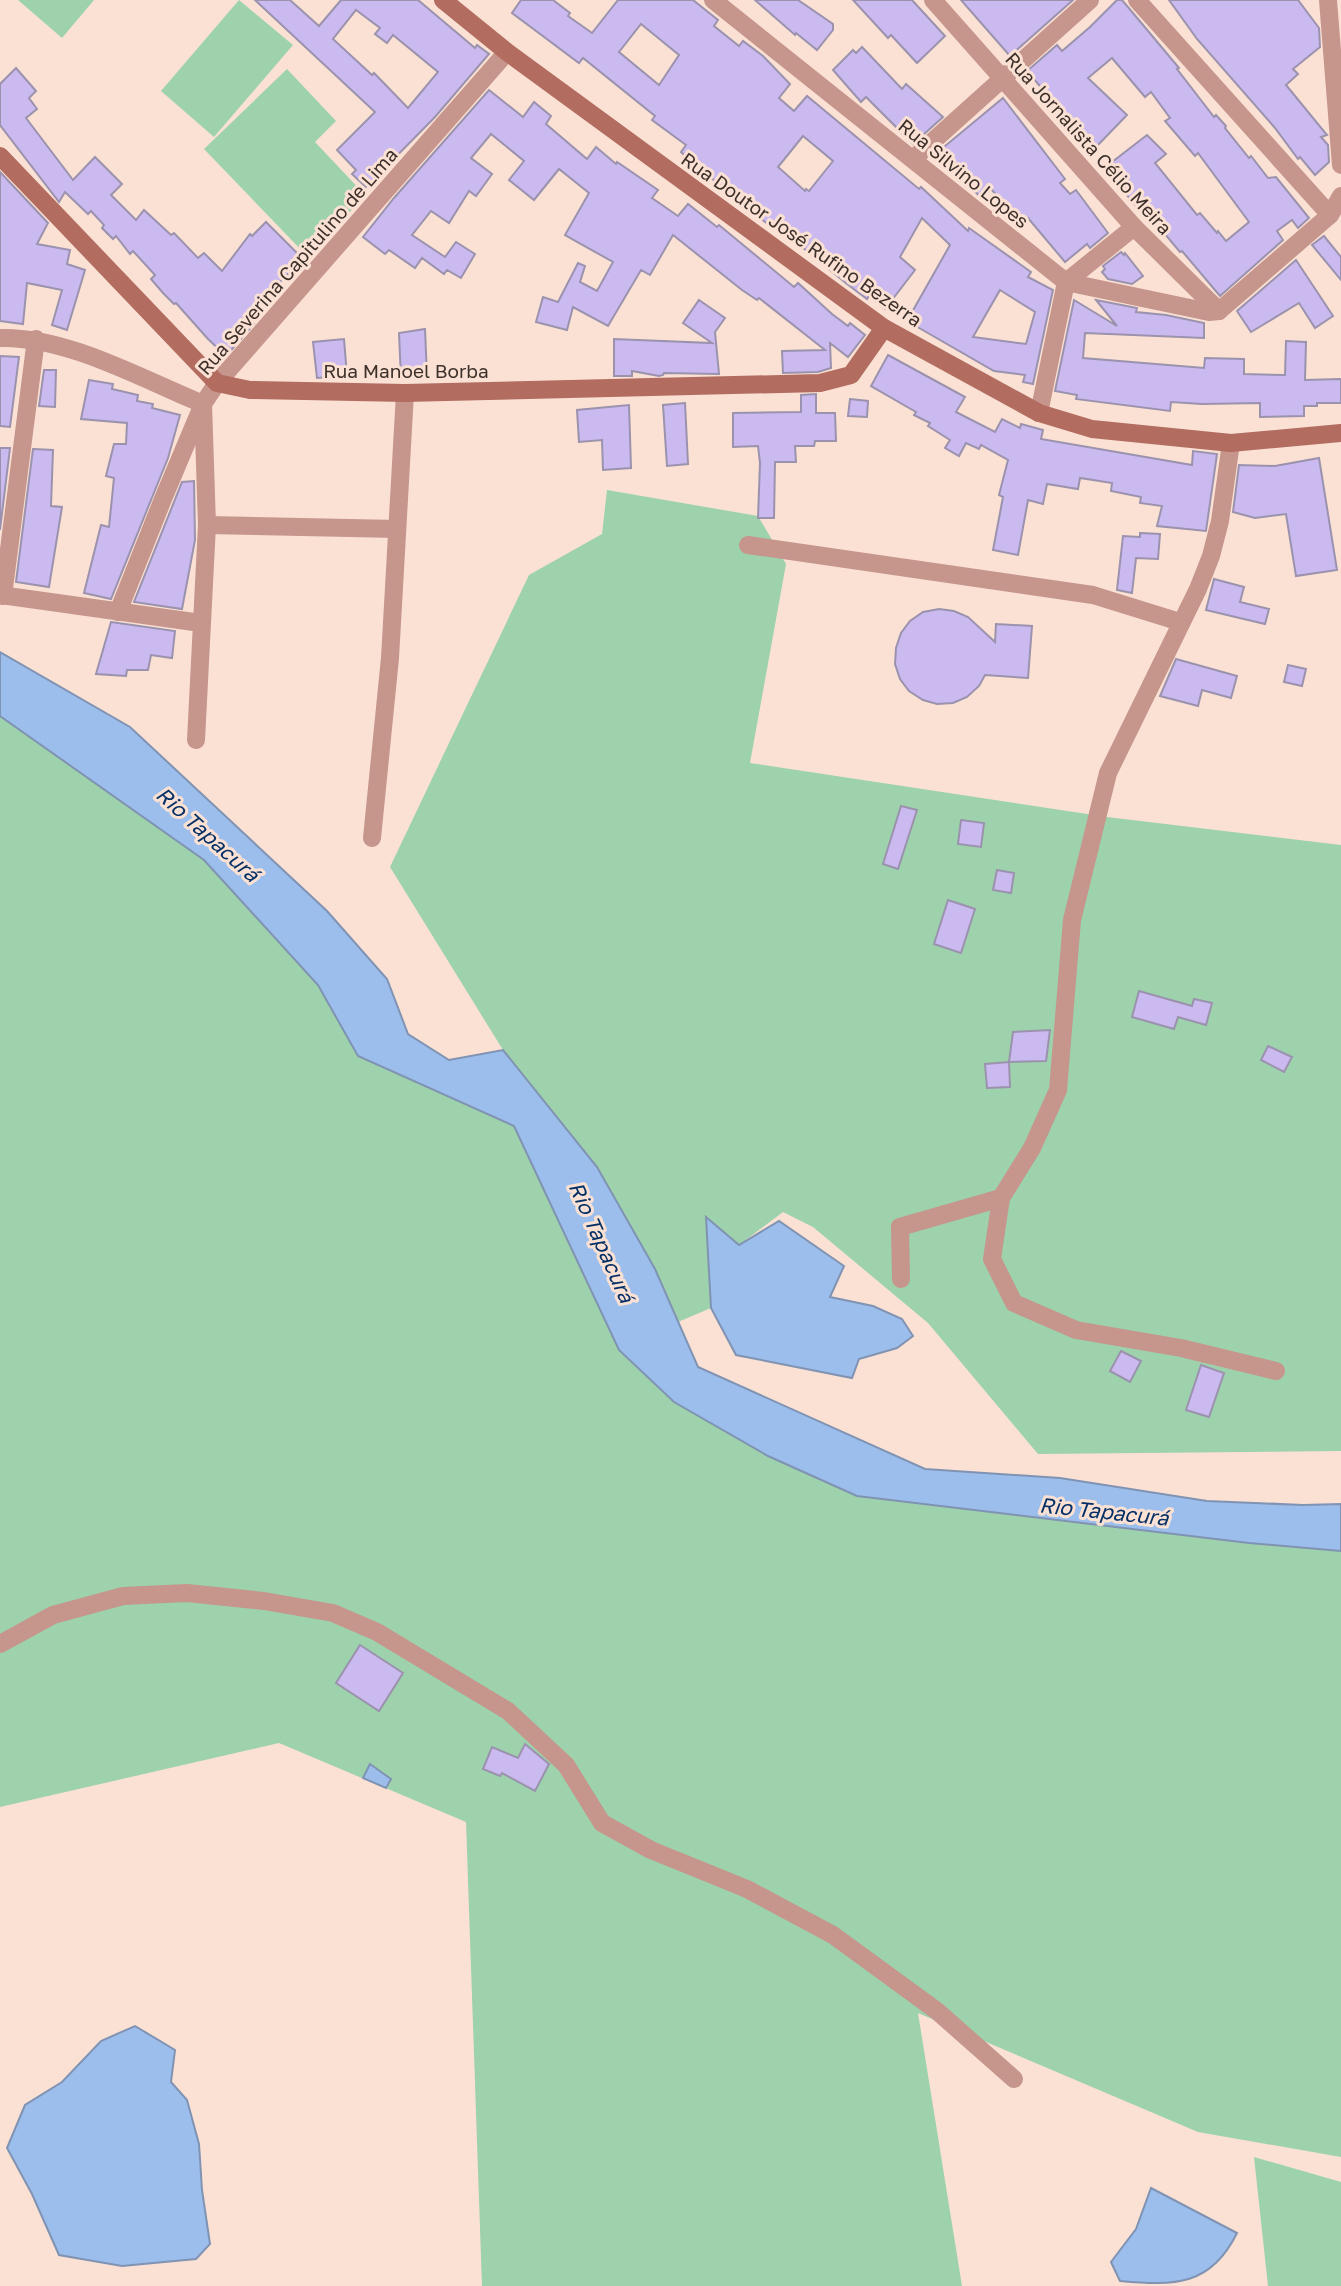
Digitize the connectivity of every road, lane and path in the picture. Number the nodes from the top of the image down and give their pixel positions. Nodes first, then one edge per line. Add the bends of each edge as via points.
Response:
1 (443, 0) edge
2 (713, 0) edge
3 (933, 0) edge
4 (1090, 0) edge
5 (1137, 0) edge
6 (1328, 0) edge
7 (507, 52) junction
8 (1002, 79) junction
9 (0, 156) edge
10 (913, 159) junction
11 (1341, 165) edge
12 (1341, 196) edge
13 (1330, 215) junction
14 (1134, 227) junction
15 (1066, 282) junction
16 (1219, 311) junction
17 (884, 328) junction
18 (0, 338) edge
19 (36, 340) junction
20 (217, 383) junction
21 (405, 393) junction
22 (203, 404) junction
23 (1039, 413) junction
24 (1341, 433) edge
25 (1231, 443) junction
26 (8, 486) edge
27 (207, 525) junction
28 (397, 529) junction
29 (748, 545) dead end
30 (2, 596) edge
31 (118, 612) junction
32 (1180, 622) junction
33 (201, 623) junction
34 (196, 740) dead end
35 (372, 838) dead end
36 (1001, 1198) junction
37 (901, 1279) dead end
38 (1276, 1371) dead end
39 (0, 1644) edge
40 (1014, 2079) dead end

1 - 7 main road, Rua Doutor José Rufino Bezerra
2 - 10 street, Rua Silvino Lopes
3 - 8 street, Rua Jornalista Célio Meira
4 - 8 street
5 - 13 street
6 - 11 street
7 - 17 main road, Rua Doutor José Rufino Bezerra
7 - 20 street, Rua Severina Capitulino de Lima
8 - 10 street
8 - 14 street, Rua Jornalista Célio Meira
9 - 20 main road
10 - 15 street, Rua Silvino Lopes
12 - 13 street
13 - 16 street
14 - 15 street
14 - 16 street, Rua Jornalista Célio Meira
15 - 16 street, Rua Silvino Lopes
15 - 23 street
17 - 21 main road, Rua Manoel Borba via 850,375 820,383
17 - 23 main road, Rua Doutor José Rufino Bezerra
18 - 19 street
19 - 22 street via 66,347
19 - 26 street
20 - 21 main road, Rua Manoel Borba via 250,390
20 - 22 street, Rua Severina Capitulino de Lima
21 - 28 street
22 - 27 street, Rua Severina Capitulino de Lima
22 - 31 street
23 - 25 main road, Rua Doutor José Rufino Bezerra via 1092,429
24 - 25 main road, Rua Doutor José Rufino Bezerra
25 - 32 street via 1211,556
26 - 30 street
27 - 28 street
27 - 33 street, Rua Severina Capitulino de Lima
28 - 35 street
29 - 32 street via 1093,595
30 - 31 street
31 - 33 street
32 - 36 street via 1108,773 1072,920 1058,1090 1032,1147
33 - 34 street, Rua Severina Capitulino de Lima
36 - 37 street via 900,1227
36 - 38 street via 992,1259 1014,1303 1076,1330
39 - 40 street via 53,1615 123,1596 187,1593 333,1613 377,1632 508,1711 566,1765 602,1823 651,1850 747,1889 833,1935 937,2011

